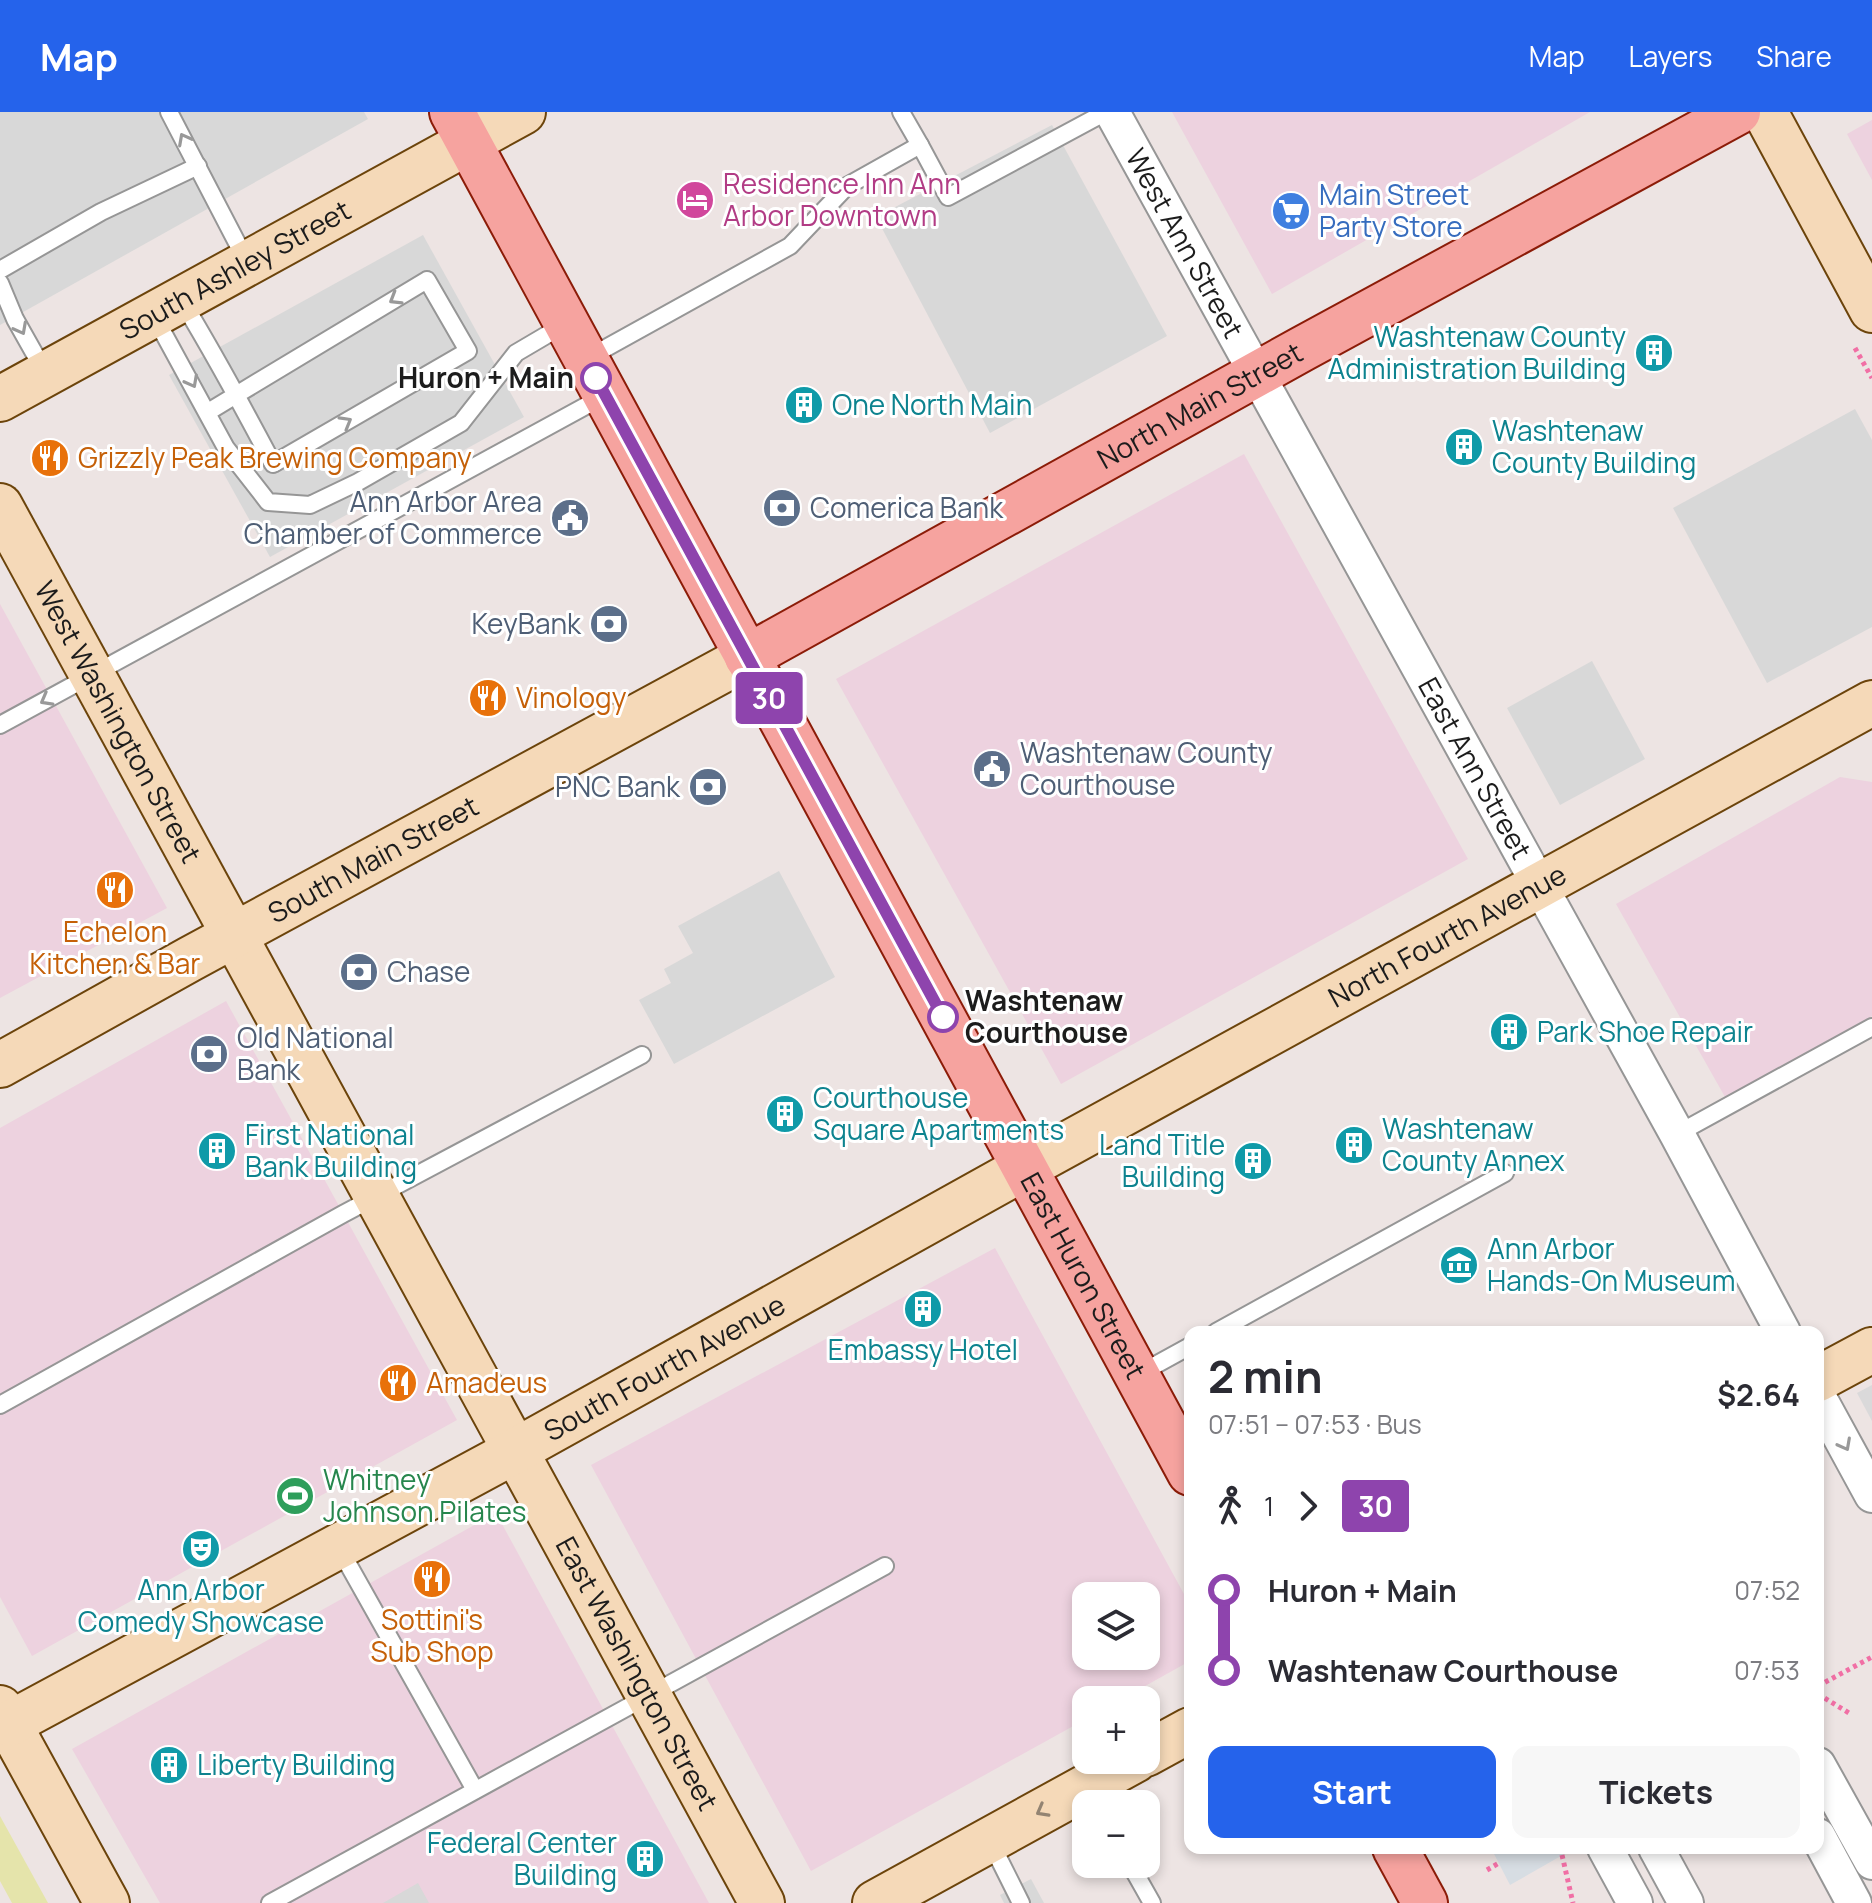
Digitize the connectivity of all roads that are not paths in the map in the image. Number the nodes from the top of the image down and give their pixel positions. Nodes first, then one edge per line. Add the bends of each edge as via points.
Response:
1 (169, 112) edge
2 (523, 112) edge
3 (901, 112) edge
4 (1109, 112) edge
5 (1738, 112) edge
6 (1765, 112) edge
7 (461, 127) edge
8 (920, 145) junction
9 (198, 166) junction
10 (248, 263) junction
11 (0, 270) edge
12 (0, 283) edge
13 (167, 307) junction
14 (1872, 310) edge
15 (586, 359) junction
16 (1258, 373) junction
17 (46, 374) junction
18 (236, 395) junction
19 (0, 399) edge
20 (208, 412) junction
21 (0, 506) edge
22 (747, 657) junction
23 (92, 675) junction
24 (1872, 703) edge
25 (0, 725) edge
26 (1539, 884) junction
27 (235, 937) junction
28 (1872, 1027) edge
29 (642, 1055) dead end
30 (0, 1065) edge
31 (1677, 1134) junction
32 (1024, 1168) junction
33 (1505, 1173) dead end
34 (377, 1196) junction
35 (1227, 1326) edge
36 (1780, 1326) edge
37 (1184, 1349) edge
38 (1872, 1350) edge
39 (1137, 1375) junction
40 (1824, 1376) edge
41 (0, 1405) edge
42 (1824, 1407) edge
43 (515, 1451) junction
44 (1184, 1462) edge
45 (1872, 1495) edge
46 (338, 1546) junction
47 (885, 1566) dead end
48 (649, 1695) junction
49 (4, 1716) edge
50 (1184, 1733) edge
51 (1160, 1746) edge
52 (1118, 1774) edge
53 (1824, 1776) edge
54 (475, 1790) junction
55 (1098, 1790) edge
56 (1072, 1804) edge
57 (990, 1840) junction
58 (1824, 1847) edge
59 (1398, 1854) edge
60 (1608, 1854) edge
61 (1659, 1854) edge
62 (1872, 1862) edge
63 (1138, 1878) edge
64 (107, 1903) edge
65 (270, 1903) edge
66 (762, 1903) edge
67 (875, 1903) edge
68 (1021, 1903) edge
69 (1152, 1903) edge
70 (1425, 1903) edge
71 (1635, 1903) edge
72 (1686, 1903) edge
73 (1854, 1903) edge

9 -> 1 lane
2 - 7 street, South Ashley Street
3 - 8 lane
4 - 8 lane via 948,197
4 - 16 street, West Ann Street
5 - 16 main road, North Main Street
6 - 14 street
7 - 10 street, South Ashley Street
7 - 15 main road, East Huron Street
8 - 15 lane via 847,186 790,246
9 - 10 lane
9 - 11 lane via 101,212
10 - 13 street, South Ashley Street
12 -> 17 lane
13 - 17 street, South Ashley Street
13 - 18 lane
13 -> 20 lane
15 - 20 lane via 516,353 461,423 310,505 268,502 226,448
15 - 22 main road, East Huron Street
15 - 23 lane
16 - 22 main road, North Main Street
16 - 26 street, East Ann Street
17 - 19 street, South Ashley Street
18 -> 18 lane via 273,464 468,351 427,280
18 - 20 lane
21 - 23 street, West Washington Street
22 - 27 street, South Main Street
22 - 32 main road, East Huron Street
23 -> 25 lane
23 - 27 street, West Washington Street
24 - 26 street, North Fourth Avenue
26 - 31 street, East Ann Street
26 - 32 street, North Fourth Avenue
27 - 30 street, South Main Street
27 - 34 street, East Washington Street
28 - 31 lane
29 - 34 lane
31 - 36 street, East Ann Street
32 - 39 main road, East Huron Street
32 - 43 street, South Fourth Avenue
33 - 35 lane
34 - 41 lane
34 - 43 street, East Washington Street
37 - 39 lane
38 - 40 street
39 - 44 main road, East Huron Street
42 -> 45 street
43 - 46 street, South Fourth Avenue
43 - 48 street, East Washington Street
46 - 49 street, South Fourth Avenue
46 - 54 lane
47 - 48 lane
48 - 54 lane
48 - 66 street, East Washington Street
49 - 64 street
50 - 51 street
52 - 55 street
53 - 62 street
54 - 65 lane
56 -> 57 street
57 - 67 street
57 - 68 lane
58 - 73 street
59 - 70 main road
60 - 71 street
61 - 72 street
63 - 69 lane

